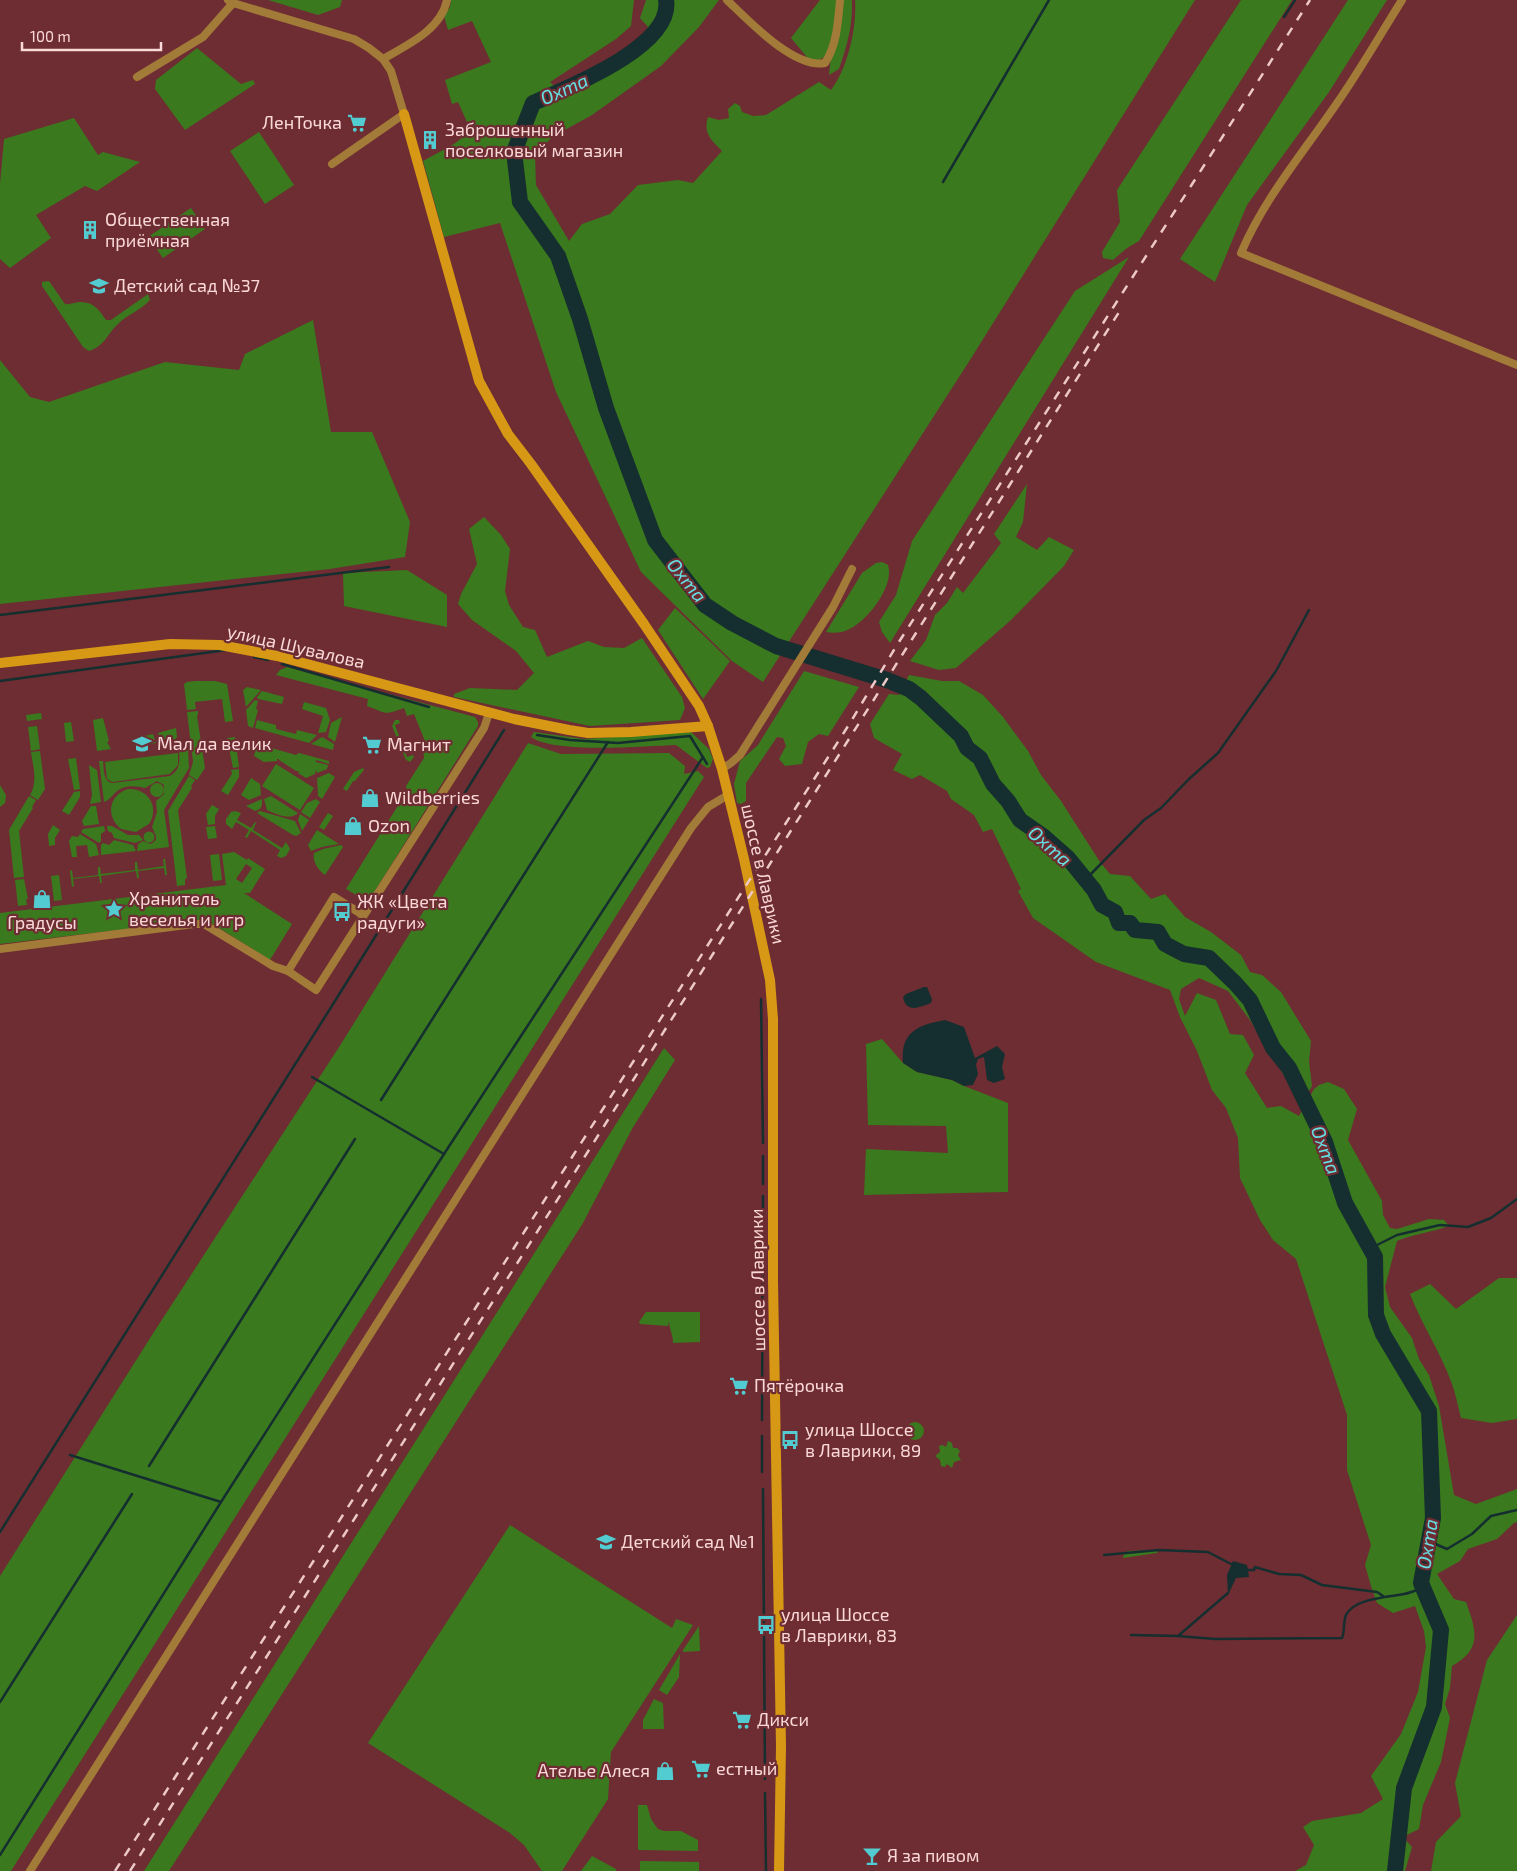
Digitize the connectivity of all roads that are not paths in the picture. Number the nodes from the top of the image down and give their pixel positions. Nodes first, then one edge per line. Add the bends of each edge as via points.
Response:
1 (447, 0) edge
2 (727, 0) edge
3 (840, 0) edge
4 (1402, 0) edge
5 (230, 2) edge
6 (383, 59) junction
7 (137, 77) dead end
8 (404, 114) junction
9 (332, 164) dead end
10 (1517, 365) edge
11 (852, 569) dead end
12 (0, 664) edge
13 (490, 713) junction
14 (708, 726) junction
15 (722, 769) junction
16 (728, 795) junction
17 (363, 915) junction
18 (0, 948) edge
19 (288, 971) junction
20 (30, 1871) edge
21 (780, 1871) edge

1 - 6 street via 444,11 433,25
2 - 3 street via 787,51 816,65 825,63 831,54
4 - 10 street via 1337,104 1263,208 1241,253
5 - 6 street via 354,39
5 - 7 street via 203,37
6 - 8 street via 391,71
8 - 9 street
8 - 14 street, шоссе в Лаврики via 478,381 508,434 644,624 699,706
11 - 15 street via 833,607 740,754
12 - 13 street, улица Шувалова via 170,644 220,645 277,656
13 - 14 street, улица Шувалова via 588,733
13 - 17 street via 484,728
14 - 15 street, шоссе в Лаврики
15 - 16 street, шоссе в Лаврики
16 - 20 street via 708,807 692,828
16 - 21 street, шоссе в Лаврики via 770,980 773,1019
17 - 19 street via 334,897
17 - 19 street via 316,990
18 - 19 street via 204,924 273,966

